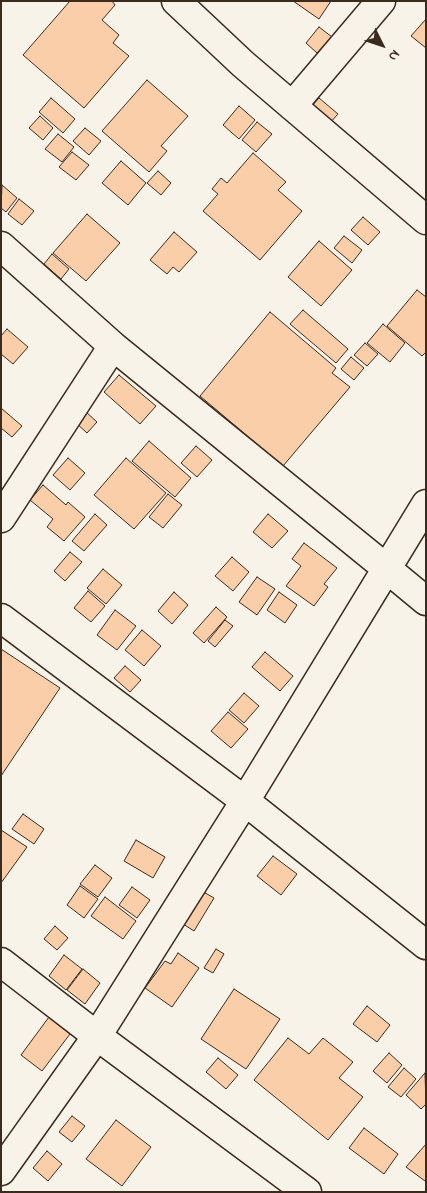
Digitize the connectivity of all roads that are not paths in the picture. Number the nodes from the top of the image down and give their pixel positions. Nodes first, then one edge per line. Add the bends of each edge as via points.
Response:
1 (176, 1) edge
2 (380, 1) edge
3 (292, 106) junction
4 (426, 220) edge
5 (1, 246) edge
6 (113, 346) junction
7 (426, 504) edge
8 (1, 518) edge
9 (386, 568) junction
10 (426, 601) edge
11 (1, 618) edge
12 (245, 801) junction
13 (426, 945) edge
14 (1, 962) edge
15 (97, 1036) junction
16 (1, 1171) edge
17 (307, 1192) edge

1 - 3 street
2 - 3 street
3 - 4 street
5 - 6 street
6 - 8 street
6 - 9 street
7 - 9 street
9 - 10 street
9 - 12 street
11 - 12 street
12 - 13 street
12 - 15 street
14 - 15 street
15 - 16 street
15 - 17 street

